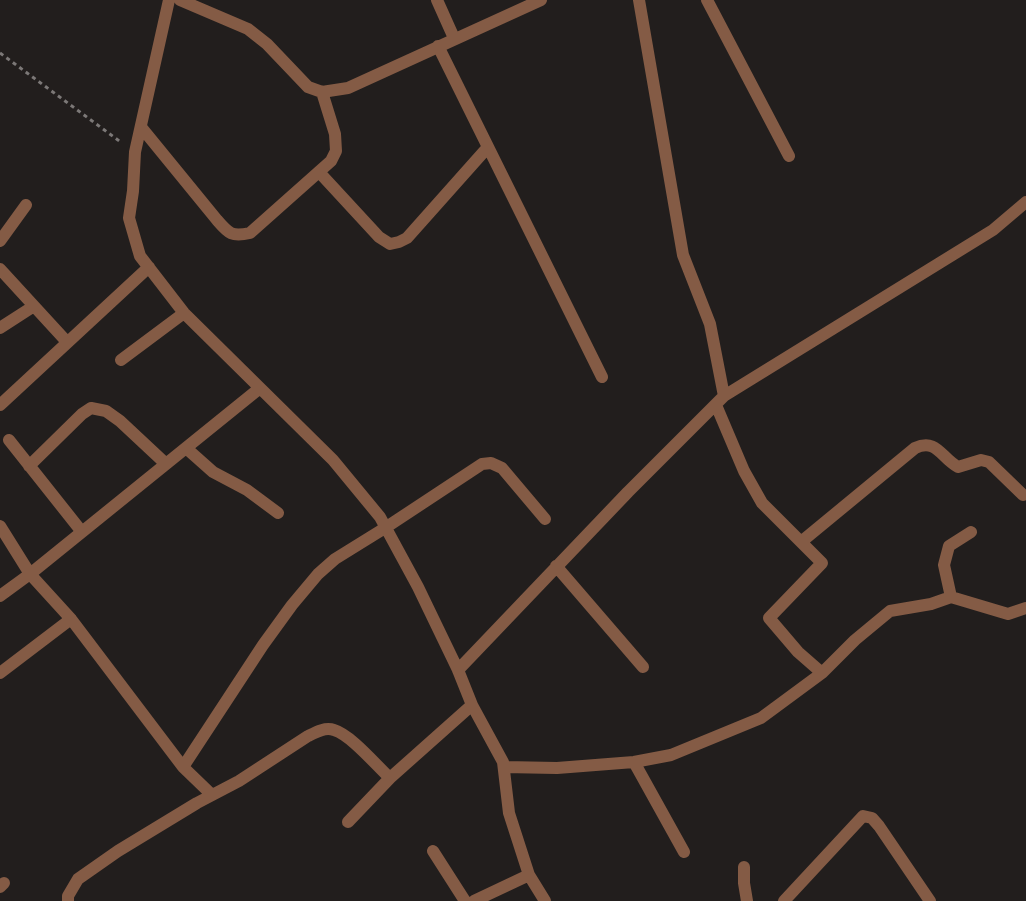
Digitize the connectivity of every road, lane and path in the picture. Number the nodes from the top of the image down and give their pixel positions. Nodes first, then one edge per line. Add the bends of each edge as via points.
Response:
1 (169, 0) edge
2 (180, 0) edge
3 (436, 0) edge
4 (541, 0) edge
5 (639, 0) edge
6 (707, 0) edge
7 (454, 38) junction
8 (438, 46) junction
9 (0, 52) edge
10 (322, 92) junction
11 (141, 127) junction
12 (488, 147) junction
13 (136, 152) junction
14 (789, 156) dead end
15 (319, 172) junction
16 (1026, 202) edge
17 (26, 205) dead end
18 (0, 240) edge
19 (149, 267) junction
20 (0, 270) edge
21 (34, 306) junction
22 (184, 314) junction
23 (0, 328) edge
24 (67, 342) junction
25 (121, 360) dead end
26 (602, 377) dead end
27 (260, 388) junction
28 (720, 401) junction
29 (0, 405) edge
30 (9, 440) dead end
31 (186, 448) junction
32 (166, 464) junction
33 (30, 466) junction
34 (1023, 495) dead end
35 (278, 513) dead end
36 (546, 519) dead end
37 (0, 526) edge
38 (386, 528) junction
39 (82, 532) junction
40 (971, 532) dead end
41 (801, 542) junction
42 (556, 566) junction
43 (30, 574) junction
44 (0, 596) edge
45 (951, 598) junction
46 (1026, 608) edge
47 (71, 619) junction
48 (642, 667) dead end
49 (458, 670) junction
50 (0, 673) edge
51 (822, 673) junction
52 (472, 705) junction
53 (634, 762) junction
54 (183, 767) junction
55 (504, 768) junction
56 (390, 778) junction
57 (212, 795) junction
58 (348, 822) dead end
59 (433, 851) dead end
60 (684, 852) dead end
61 (744, 867) dead end
62 (529, 875) junction
63 (68, 901) edge
64 (465, 901) edge
65 (474, 901) edge
66 (545, 901) edge
67 (746, 901) edge
68 (784, 901) edge
69 (930, 901) edge

1 - 11 street
2 - 10 street via 248,29 308,87
3 - 7 street
4 - 7 street
5 - 28 street via 683,255 710,324
6 - 14 street
7 - 8 street
8 - 10 street via 348,88
8 - 12 street
9 - 13 path
10 - 15 street via 335,134 336,150 332,162
11 - 13 street
11 - 15 street via 217,220 227,231 238,236 250,233
12 - 15 street via 407,238 390,244 379,237
12 - 26 street
13 - 19 street via 129,218 140,256
16 - 28 street via 993,230
17 - 18 street
19 - 22 street
19 - 24 street
20 - 21 street
21 - 23 street
21 - 24 street
22 - 25 street
22 - 27 street
24 - 29 street
27 - 31 street
27 - 38 street via 333,460
28 - 41 street via 753,488 762,503
28 - 42 street
30 - 33 street
31 - 32 street
31 - 35 street via 213,472 247,490
32 - 33 street via 120,421 106,411 92,408
32 - 39 street
33 - 39 street
34 - 41 street via 989,462 981,460 958,467 937,448 922,445
36 - 38 street via 502,468 491,463 472,469
37 - 43 street
38 - 49 street
38 - 54 street via 335,559 318,574 263,646
39 - 43 street
40 - 45 street via 949,546 944,565
41 - 51 street via 822,563 769,618 798,652
42 - 48 street
42 - 49 street
43 - 44 street
43 - 47 street
45 - 46 street via 1008,614
45 - 51 street via 890,611
47 - 50 street
47 - 54 street
49 - 52 street
51 - 53 street via 761,718 671,755
52 - 55 street
52 - 56 street
53 - 55 street
53 - 60 street
54 - 57 street
55 - 62 street via 509,813
56 - 57 street via 346,736 332,729 319,730
56 - 58 street
57 - 63 street via 153,829 78,879
59 - 64 street
61 - 67 street
62 - 65 street
62 - 66 street
68 - 69 street via 863,816 872,818 879,826

